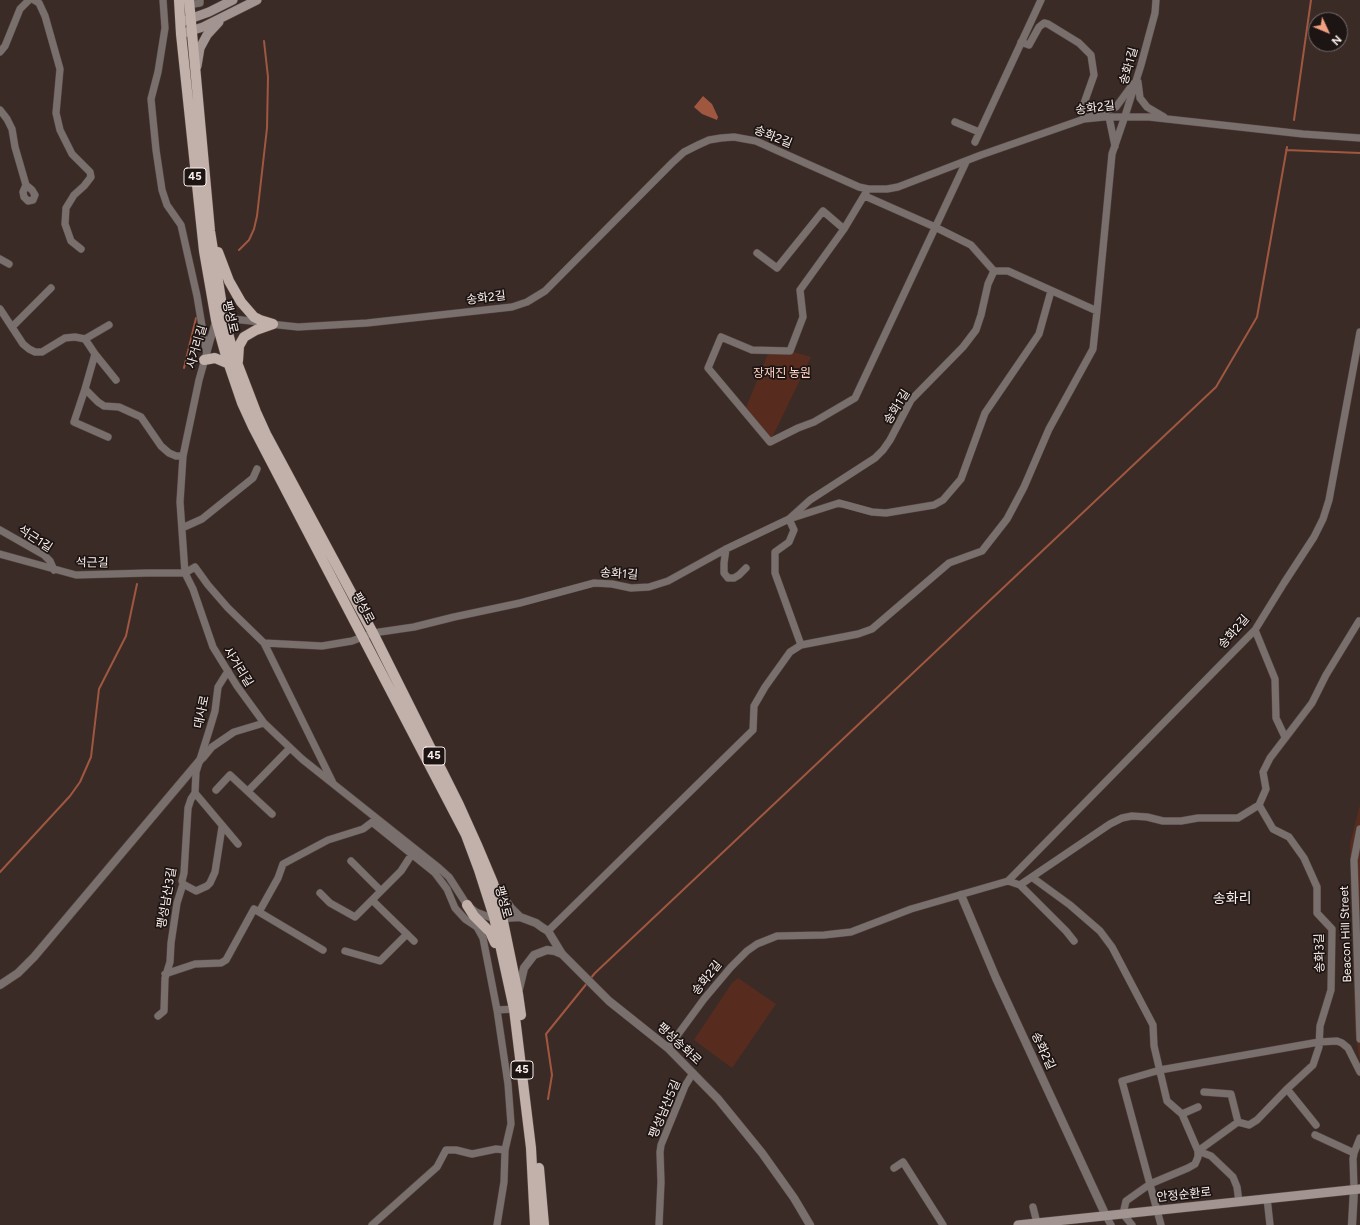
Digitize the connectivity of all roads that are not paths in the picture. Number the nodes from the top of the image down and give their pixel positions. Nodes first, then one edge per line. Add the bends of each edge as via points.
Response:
1 (28, 0) edge
2 (34, 0) edge
3 (200, 0) edge
4 (233, 0) edge
5 (257, 0) edge
6 (1041, 0) edge
7 (1156, 0) edge
8 (191, 2) edge
9 (169, 3) edge
10 (230, 14) junction
11 (191, 19) junction
12 (180, 22) junction
13 (192, 31) junction
14 (181, 34) junction
15 (1021, 42) junction
16 (0, 52) edge
17 (196, 75) junction
18 (1138, 77) junction
19 (0, 110) edge
20 (1109, 116) junction
21 (1125, 116) junction
22 (1084, 119) junction
23 (1168, 119) junction
24 (955, 122) dead end
25 (979, 132) junction
26 (1360, 138) edge
27 (975, 142) dead end
28 (1115, 146) junction
29 (966, 162) junction
30 (26, 185) dead end
31 (867, 192) junction
32 (209, 216) junction
33 (935, 227) junction
34 (844, 229) junction
35 (81, 249) dead end
36 (757, 253) dead end
37 (0, 259) edge
38 (9, 264) dead end
39 (994, 271) junction
40 (51, 288) dead end
41 (1052, 291) junction
42 (0, 309) edge
43 (1097, 311) junction
44 (220, 319) junction
45 (273, 324) junction
46 (109, 325) dead end
47 (12, 327) junction
48 (1360, 332) edge
49 (85, 339) junction
50 (95, 354) junction
51 (205, 356) junction
52 (233, 363) junction
53 (116, 380) dead end
54 (85, 389) junction
55 (108, 437) dead end
56 (183, 456) junction
57 (257, 468) dead end
58 (789, 519) junction
59 (182, 528) junction
60 (0, 530) edge
61 (726, 550) junction
62 (0, 554) edge
63 (746, 568) dead end
64 (54, 570) junction
65 (185, 574) junction
66 (1359, 621) dead end
67 (1255, 630) junction
68 (368, 635) junction
69 (264, 643) junction
70 (801, 645) junction
71 (228, 671) junction
72 (264, 723) junction
73 (1285, 737) junction
74 (290, 748) junction
75 (201, 759) junction
76 (334, 784) junction
77 (216, 790) dead end
78 (248, 792) junction
79 (195, 793) junction
80 (1259, 805) junction
81 (272, 814) dead end
82 (375, 821) junction
83 (222, 827) junction
84 (1360, 829) edge
85 (238, 844) dead end
86 (412, 854) junction
87 (351, 861) dead end
88 (1033, 878) junction
89 (1008, 880) junction
90 (493, 883) junction
91 (183, 884) junction
92 (1020, 885) junction
93 (381, 891) junction
94 (320, 893) dead end
95 (961, 895) junction
96 (372, 900) junction
97 (467, 905) junction
98 (259, 912) junction
99 (520, 917) junction
100 (499, 918) junction
101 (548, 931) junction
102 (407, 934) junction
103 (414, 941) dead end
104 (1074, 941) dead end
105 (322, 950) dead end
106 (345, 951) dead end
107 (501, 954) junction
108 (562, 954) junction
109 (165, 974) junction
110 (0, 985) edge
111 (518, 994) junction
112 (1360, 998) edge
113 (514, 1009) junction
114 (497, 1010) junction
115 (158, 1016) dead end
116 (1360, 1039) edge
117 (1319, 1042) junction
118 (668, 1048) junction
119 (1160, 1070) junction
120 (1360, 1072) edge
121 (693, 1073) junction
122 (1287, 1089) junction
123 (1204, 1092) dead end
124 (1198, 1107) dead end
125 (1182, 1114) junction
126 (1238, 1122) junction
127 (1316, 1125) dead end
128 (1315, 1135) dead end
129 (1360, 1138) edge
130 (505, 1150) junction
131 (1198, 1151) junction
132 (1354, 1153) junction
133 (894, 1168) dead end
134 (1150, 1184) junction
135 (1357, 1189) edge
136 (1267, 1198) junction
137 (1239, 1202) junction
138 (1033, 1207) dead end
139 (1158, 1210) junction
140 (1123, 1214) junction
141 (1106, 1216) junction
142 (1037, 1223) junction
143 (372, 1225) edge
144 (497, 1225) edge
145 (535, 1225) edge
146 (544, 1225) edge
147 (659, 1225) edge
148 (810, 1225) edge
149 (943, 1225) edge
150 (1018, 1225) edge
151 (1111, 1225) edge
152 (1132, 1225) edge
153 (1161, 1225) edge
154 (1270, 1225) edge
155 (1352, 1225) edge

1 - 16 street via 20,10
2 - 35 street via 39,3 45,16 60,69 56,113 60,130 72,154 90,172 91,177 66,208 65,224 71,241
3 - 8 street via 200,3
4 - 11 main road
5 - 10 main road
6 - 15 street
7 - 18 street, 송화1길
8 - 11 main road, 팽성로 / 45
9 - 12 main road, 팽성로 / 45
9 - 51 street via 151,100 156,150 162,190 167,205 181,225 197,296
10 - 13 main road
10 - 17 main road via 216,24 207,35 200,48
11 - 12 main road
11 - 13 main road, 팽성로 / 45
12 - 14 main road, 팽성로 / 45
13 - 14 main road
13 - 17 main road, 팽성로 / 45
14 - 44 main road, 팽성로 / 45 via 200,218 208,276
15 - 22 street via 1029,45 1044,23 1079,43 1091,55 1094,75 1082,109
15 - 25 street
17 - 32 main road, 팽성로 / 45
18 - 21 street, 송화1길
18 - 22 street via 1116,107
18 - 23 street via 1140,98 1146,107
19 - 30 street via 12,129
20 - 21 street, 송화2길
20 - 22 street, 송화2길
20 - 28 street
21 - 23 street, 송화2길
21 - 28 street, 송화1길
22 - 29 street, 송화2길
23 - 26 street, 송화2길
24 - 25 street
25 - 27 street
28 - 43 street, 송화1길 via 1112,154
29 - 31 street, 송화2길 via 898,187
29 - 33 street
31 - 33 street
31 - 34 street
31 - 45 street, 송화2길 via 756,141 734,137 709,140 684,152 545,291 527,302 512,307 367,323 298,327
32 - 44 main road, 팽성로 / 45
32 - 45 main road via 222,262 236,294 254,317
33 - 34 street via 855,398 814,422 770,442 708,368 721,336 752,350 790,351 803,317 800,290
33 - 39 street via 971,245
34 - 36 street via 823,211 777,268
37 - 38 street
39 - 41 street via 1008,271
39 - 58 street, 송화1길 via 976,330 963,347 911,400 883,450 810,500
40 - 47 street
41 - 43 street
41 - 58 street via 1039,334 986,413 961,479 944,500 934,505 886,513 839,503
42 - 47 street
43 - 70 street, 송화1길 via 1093,349 1049,429 1008,519 982,551 949,563 872,629
44 - 45 street, 송화2길
44 - 51 street, 사거리길
44 - 52 main road, 팽성로 / 45
45 - 52 main road via 244,338
46 - 49 street
47 - 49 street via 23,344 35,352 42,352 65,338
48 - 67 street, 송화2길 via 1329,500 1323,519
49 - 50 street
50 - 53 street
50 - 54 street
51 - 52 main road
51 - 56 street, 사거리길
52 - 68 main road, 팽성로 / 45 via 266,434
54 - 55 street via 74,422
54 - 56 street via 104,406 119,407 141,417 164,450 176,456
56 - 59 street, 사거리길 via 180,502
57 - 59 street via 253,478 202,519
58 - 61 street, 송화1길
58 - 70 street via 794,530 789,542 775,552 775,573
59 - 65 street, 사거리길
60 - 64 street, 석근1길 via 44,555 50,560
61 - 63 street via 724,573 728,578 734,578
61 - 68 street, 송화1길 via 668,581 649,587 631,588 594,583 414,627
62 - 64 street, 석근길
64 - 65 street, 석근길 via 76,576
65 - 69 street, 석근길 via 195,567 208,586
65 - 71 street, 사거리길 via 193,589 213,647
66 - 73 street via 1312,703
67 - 73 street via 1275,679 1276,718
67 - 89 street, 송화2길
68 - 69 street, 송화1길 via 352,641 322,646
68 - 90 main road, 팽성로 / 45 via 459,805
68 - 100 main road, 팽성로 / 45 via 466,835
69 - 76 street
70 - 101 street via 790,652 754,706 753,730
71 - 72 street, 사거리길
71 - 75 street, 대사로 via 218,687 215,711
72 - 74 street, 사거리길
72 - 75 street via 234,732 212,747
73 - 80 street via 1263,772 1266,788
74 - 76 street, 사거리길
74 - 78 street
75 - 79 street, 팽성남산3길 via 196,772
75 - 110 street via 34,957
76 - 82 street, 사거리길
77 - 78 street via 230,775
78 - 81 street
79 - 83 street
79 - 91 street, 팽성남산3길 via 188,808
80 - 88 street via 1238,818 1198,818 1181,821 1132,816 1122,818
80 - 117 street, 송화3길 via 1273,829 1289,837 1304,858 1317,887 1317,913 1332,929 1330,990 1320,1026
82 - 86 street
82 - 97 street, 사거리길 via 449,878
82 - 98 street via 363,829 328,840 283,864
83 - 85 street
83 - 91 street via 215,872 210,883 196,891
84 - 112 street, Beacon Hill Street via 1354,860
86 - 93 street
86 - 114 street via 435,873 448,889 455,908 480,930
87 - 93 street
88 - 92 street
88 - 119 street via 1100,931 1112,947 1153,1025 1154,1046
89 - 92 street
89 - 95 street, 송화2길
90 - 99 street via 510,908
90 - 100 main road, 팽성로 / 45
91 - 109 street, 팽성남산3길 via 177,902 170,962
92 - 104 street
93 - 96 street
94 - 96 street via 330,903 355,917
95 - 118 street, 송화2길 via 911,909 850,932 777,936 757,944 731,967
95 - 141 street, 송화2길 via 996,978
96 - 102 street
97 - 100 street, 사거리길 via 476,912
97 - 107 main road via 490,932
98 - 105 street
98 - 109 street via 254,909 226,960 220,963 195,964
99 - 100 street, 팽성송화로
99 - 101 street, 팽성송화로
100 - 107 main road, 팽성로 / 45
100 - 111 main road, 팽성로 / 45
101 - 108 street, 팽성송화로
102 - 103 street
102 - 106 street via 380,961
107 - 113 main road, 팽성로 / 45
108 - 111 street via 547,950 534,955 524,968
108 - 118 street, 팽성송화로 via 609,1001
109 - 115 street, 팽성남산3길 via 164,1011
111 - 146 main road, 팽성로 / 45
112 - 116 street, Beacon Hill Street
113 - 114 street
113 - 145 main road, 팽성로 / 45 via 531,1148
114 - 130 street via 511,1124
117 - 119 street
117 - 120 street via 1342,1043 1348,1048
117 - 122 street, 송화3길 via 1313,1065
118 - 121 street, 팽성송화로
119 - 125 street via 1167,1101
119 - 134 street via 1122,1081
121 - 147 street, 팽성남산5길 via 685,1086 660,1152
121 - 148 street, 팽성송화로 via 762,1153
122 - 126 street, 송화3길 via 1257,1120 1249,1125
122 - 127 street
123 - 126 street via 1231,1094
124 - 125 street
125 - 131 street
126 - 131 street
128 - 132 street
129 - 132 street
130 - 143 street via 496,1149 472,1154 446,1150 437,1167
130 - 144 street via 505,1169
131 - 134 street via 1195,1164
131 - 137 street via 1211,1156 1233,1177
132 - 135 street
133 - 149 street via 903,1162
134 - 139 street
134 - 140 street via 1126,1201
135 - 136 main road, 안정순환로
135 - 155 street
136 - 137 main road, 안정순환로
136 - 154 street
137 - 139 main road, 안정순환로
138 - 142 street
139 - 140 main road, 안정순환로
139 - 153 street
140 - 141 main road, 안정순환로
140 - 152 street
141 - 142 main road, 안정순환로
141 - 151 street
142 - 150 main road, 안정순환로

